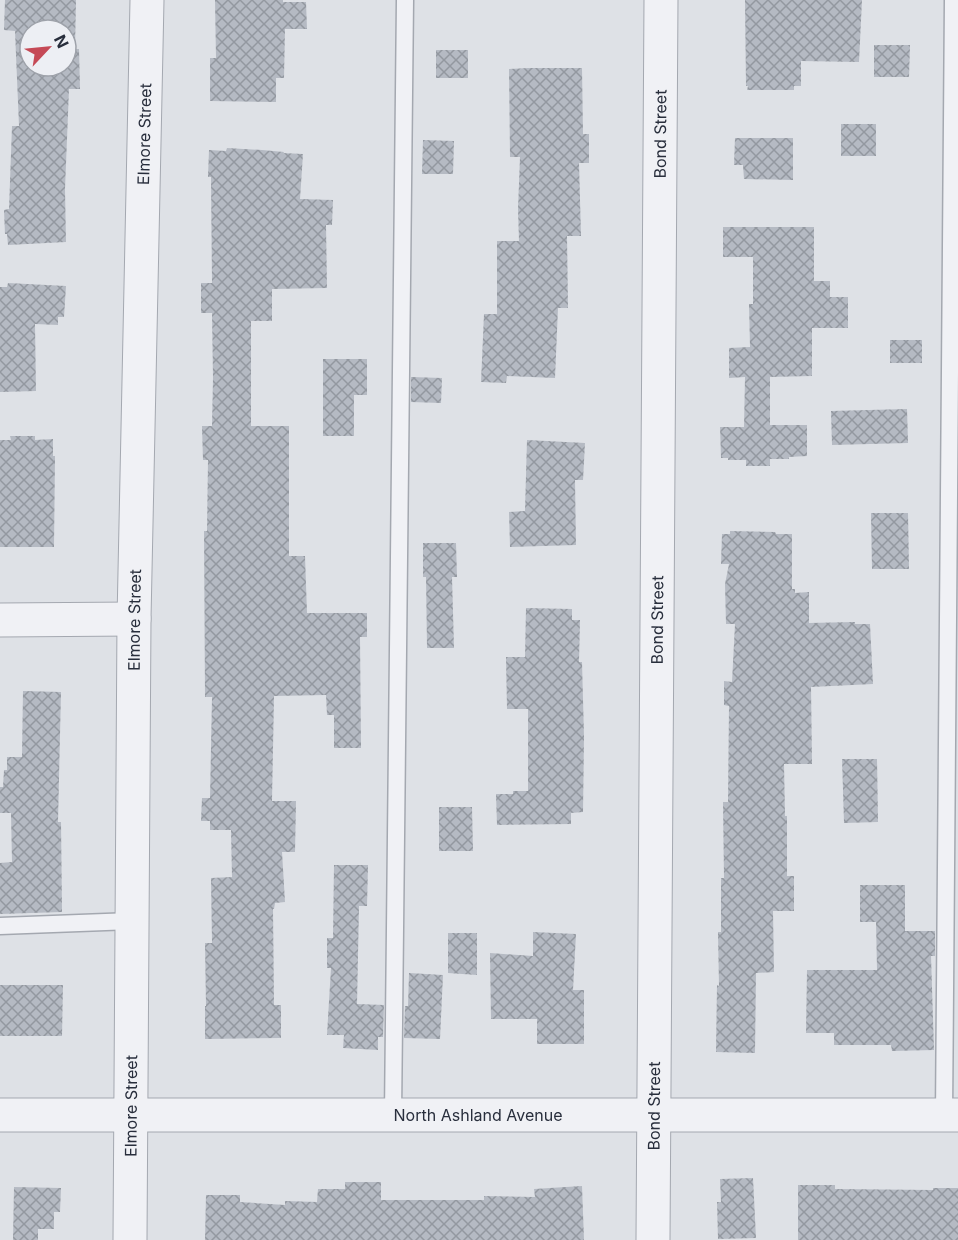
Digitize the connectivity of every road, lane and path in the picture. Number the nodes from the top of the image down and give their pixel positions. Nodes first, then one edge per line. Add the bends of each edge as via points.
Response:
1 (147, 0) edge
2 (405, 0) edge
3 (661, 0) edge
4 (953, 0) edge
5 (134, 619) junction
6 (0, 620) edge
7 (132, 921) junction
8 (0, 926) edge
9 (0, 1115) edge
10 (130, 1115) junction
11 (393, 1115) junction
12 (654, 1115) junction
13 (951, 1115) edge
14 (130, 1240) edge
15 (653, 1240) edge

1 - 5 street, Elmore Street
2 - 11 lane
3 - 12 street, Bond Street
4 - 13 lane
5 - 6 street
5 - 7 street, Elmore Street
7 - 8 lane
7 - 10 street, Elmore Street
9 - 10 street, North Ashland Avenue
10 - 11 street, North Ashland Avenue
10 - 14 street, Elmore Street
11 - 12 street, North Ashland Avenue
12 - 13 street, North Ashland Avenue
12 - 15 street, Bond Street

